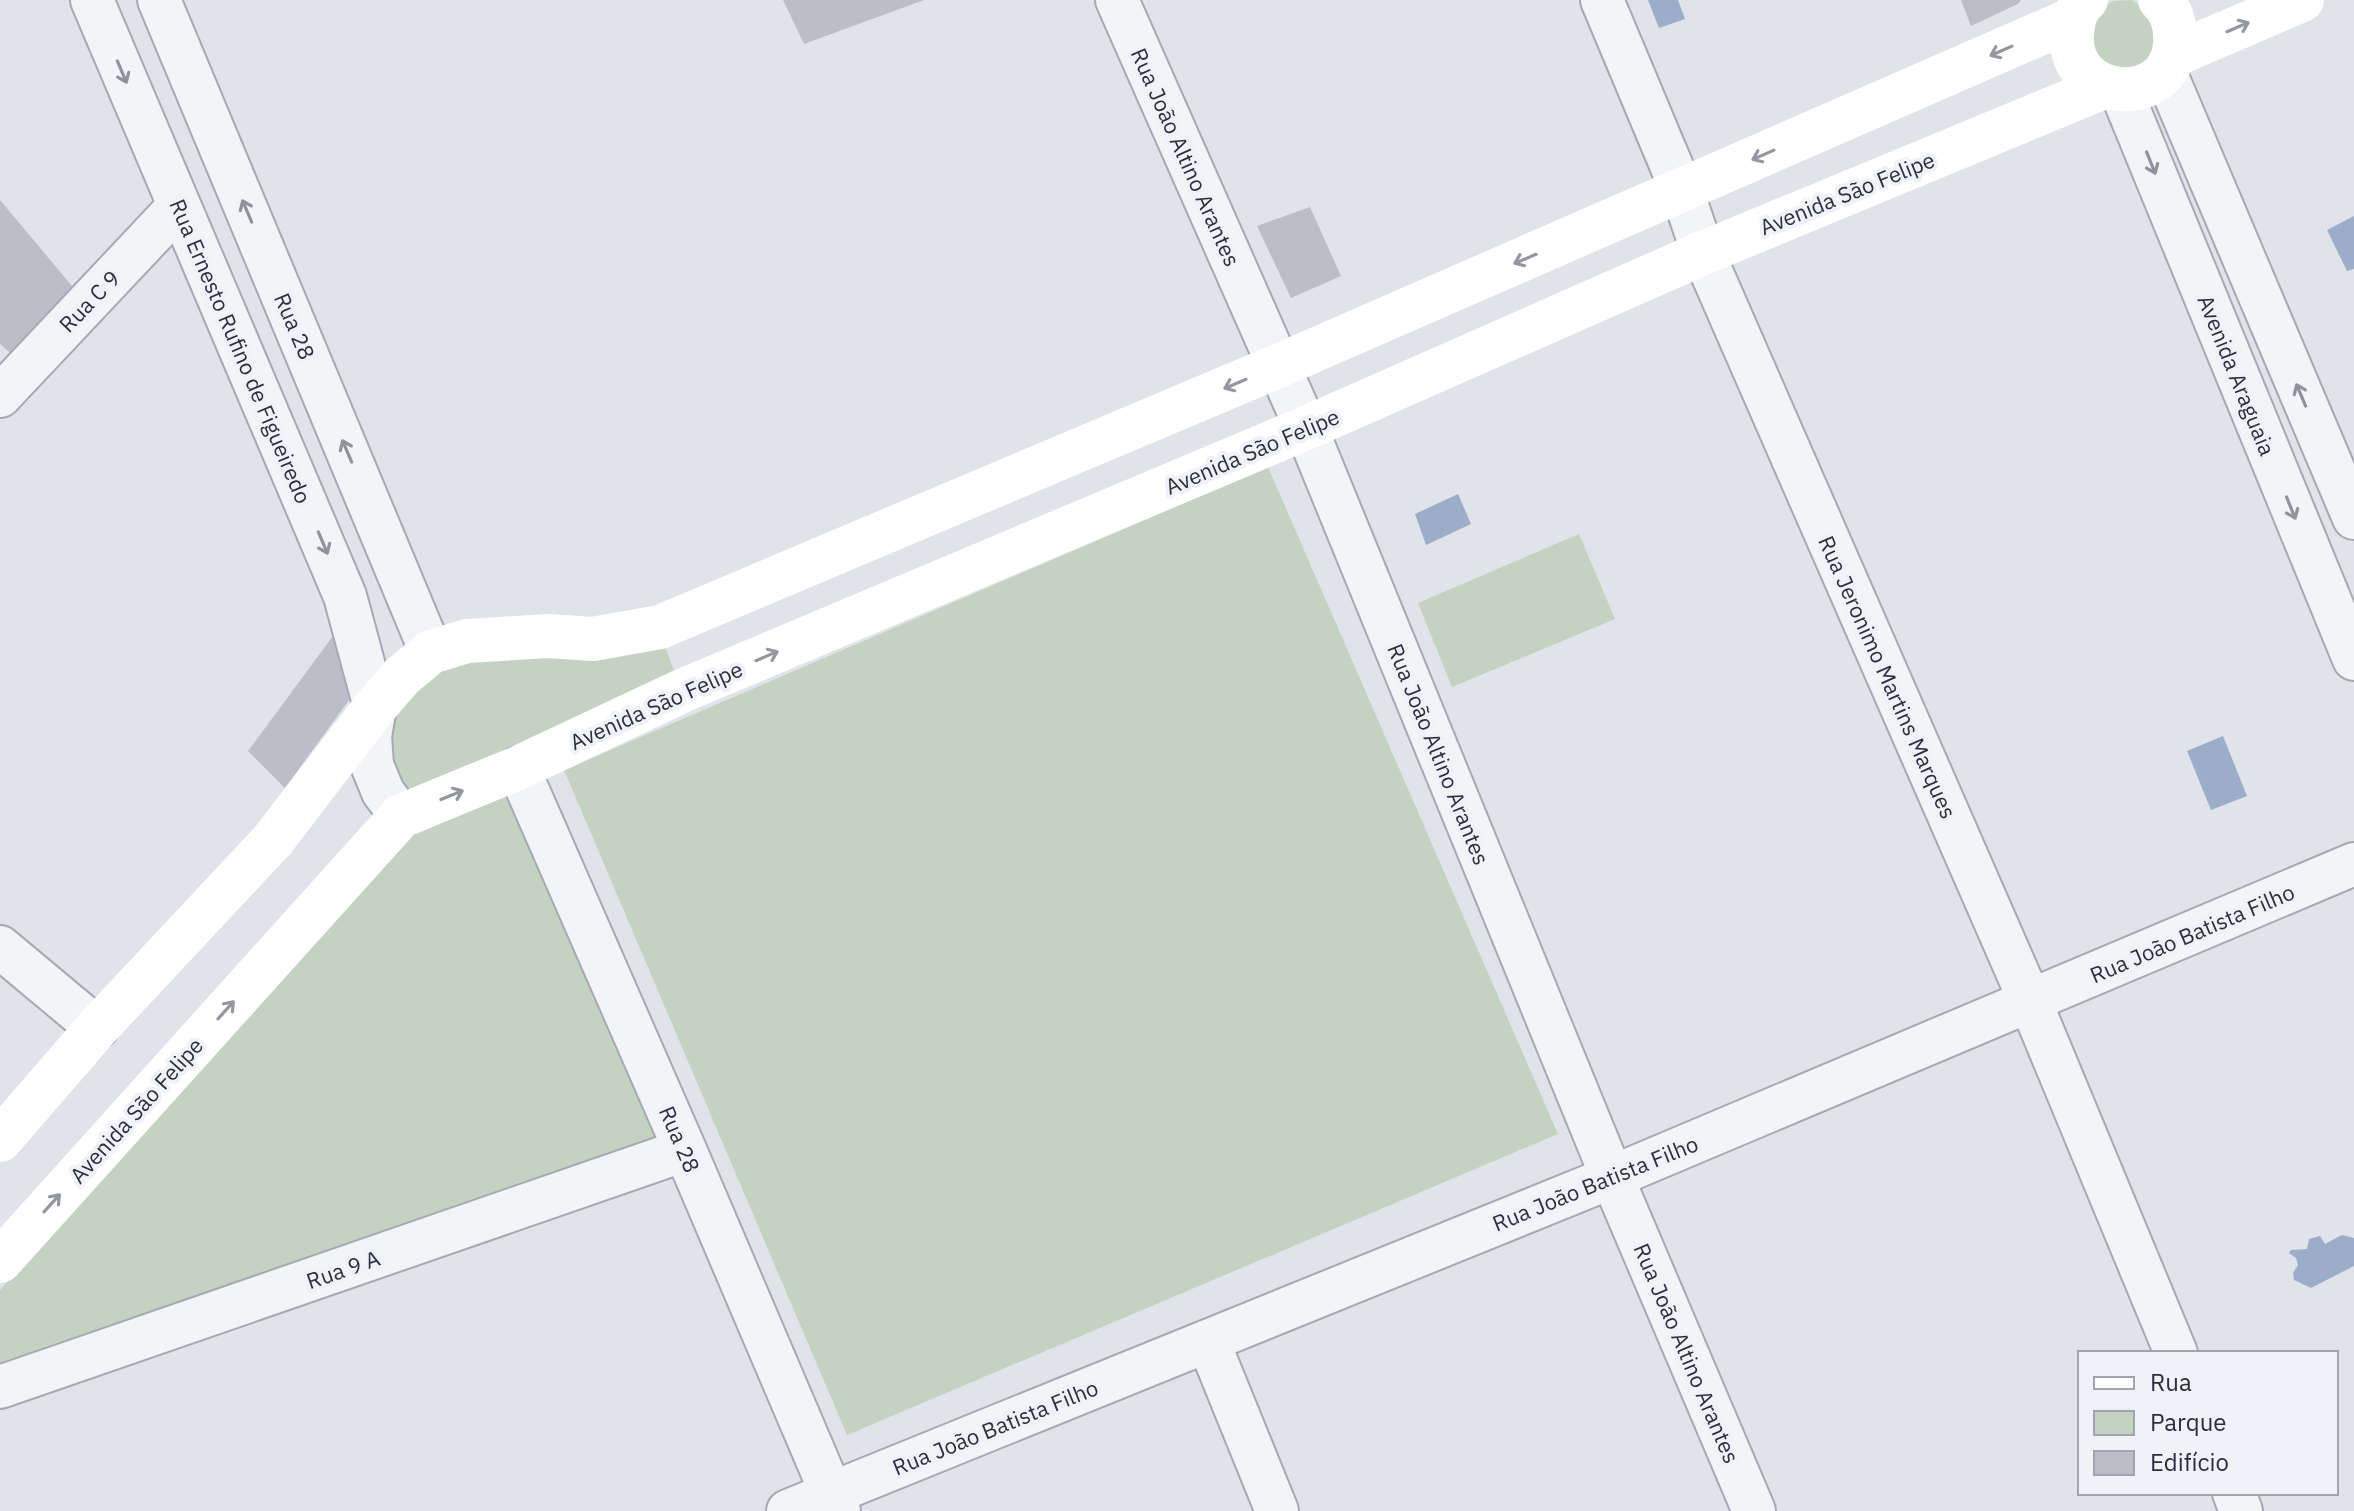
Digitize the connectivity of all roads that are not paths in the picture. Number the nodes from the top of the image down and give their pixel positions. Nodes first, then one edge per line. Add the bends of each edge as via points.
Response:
1 (92, 0) edge
2 (159, 0) edge
3 (1117, 0) edge
4 (1602, 0) edge
5 (2160, 0) edge
6 (2302, 0) edge
7 (2080, 6) edge
8 (2169, 63) junction
9 (2113, 89) junction
10 (1682, 191) junction
11 (179, 206) junction
12 (1703, 253) junction
13 (1278, 366) junction
14 (6, 379) edge
15 (1306, 428) junction
16 (2319, 437) junction
17 (2272, 461) junction
18 (2354, 518) edge
19 (660, 627) junction
20 (431, 652) junction
21 (2354, 659) edge
22 (684, 690) junction
23 (375, 707) junction
24 (518, 768) junction
25 (401, 816) junction
26 (2354, 864) edge
27 (0, 947) edge
28 (2030, 1001) junction
29 (97, 1028) junction
30 (0, 1140) edge
31 (685, 1150) junction
32 (1612, 1177) junction
33 (0, 1261) edge
34 (1208, 1341) junction
35 (2175, 1351) edge
36 (0, 1387) edge
37 (836, 1502) edge
38 (788, 1511) edge
39 (1277, 1511) edge
40 (1754, 1511) edge

1 -> 11 street, Rua Ernesto Rufino de Figueiredo
20 -> 2 street, Rua 28
3 - 13 street, Rua João Altino Arantes
4 - 10 street, Rua Jeronimo Martins Marques
5 - 8 street via 2176,28
8 -> 6 street
7 - 9 street via 2071,46 2082,71
7 -> 10 street
8 - 9 street, Avenida São Felipe via 2145,86
16 -> 8 street
9 - 12 street, Avenida São Felipe
9 -> 17 street, Avenida Araguaia
10 - 12 street, Rua Jeronimo Martins Marques
10 -> 13 street
11 - 14 street, Rua C 9
11 -> 23 street, Rua Ernesto Rufino de Figueiredo via 345,596
12 - 15 street, Avenida São Felipe
12 - 28 street, Rua Jeronimo Martins Marques
13 - 15 street, Rua João Altino Arantes
13 -> 19 street
22 -> 15 street, Avenida São Felipe
15 - 32 street, Rua João Altino Arantes
16 - 17 street
16 - 18 street
17 -> 21 street, Avenida Araguaia
19 - 20 street via 593,639 467,641
19 - 22 street
20 - 23 street
22 - 24 street, Avenida São Felipe
23 - 25 street via 372,765
23 - 29 street via 273,840
25 -> 24 street, Avenida São Felipe
24 - 31 street, Rua 28
33 -> 25 street, Avenida São Felipe
26 - 28 street, Rua João Batista Filho
27 - 29 street
28 - 32 street, Rua João Batista Filho
28 - 35 street, Rua Jeronimo Martins Marques
29 - 30 street
31 - 36 street, Rua 9 A
31 - 37 street, Rua 28
32 - 34 street, Rua João Batista Filho
32 - 40 street, Rua João Altino Arantes
34 - 37 street, Rua João Batista Filho
34 - 39 street
37 - 38 street, Rua João Batista Filho

